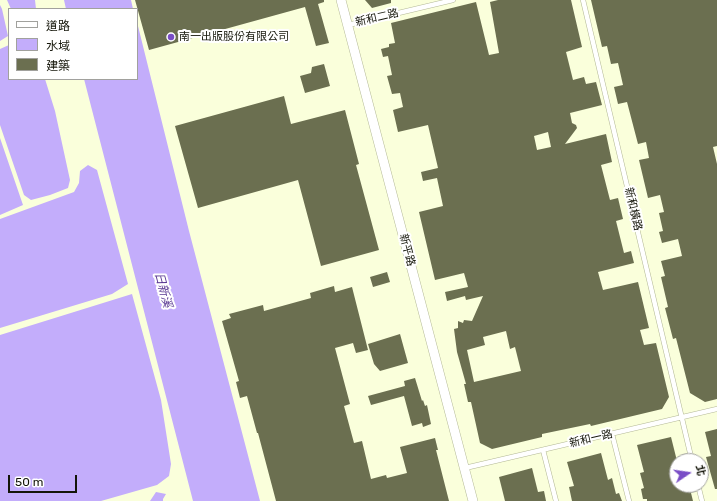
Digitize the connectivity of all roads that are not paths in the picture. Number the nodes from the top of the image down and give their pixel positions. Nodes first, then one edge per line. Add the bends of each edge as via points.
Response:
1 (341, 0) edge
2 (452, 0) edge
3 (583, 0) edge
4 (348, 25) junction
5 (717, 409) edge
6 (682, 417) junction
7 (612, 434) junction
8 (543, 450) junction
9 (690, 453) edge
10 (465, 468) junction
11 (473, 501) edge
12 (556, 501) edge
13 (629, 501) edge

1 - 4 street, 新平路
2 - 4 lane, 新和二路
3 - 6 lane, 新和橫路
4 - 10 street, 新平路
5 - 6 lane, 新和一路
6 - 7 lane, 新和一路
6 - 9 lane, 新和橫路
7 - 8 lane, 新和一路
7 - 13 lane
8 - 10 lane, 新和一路
8 - 12 lane
10 - 11 street, 新平路

